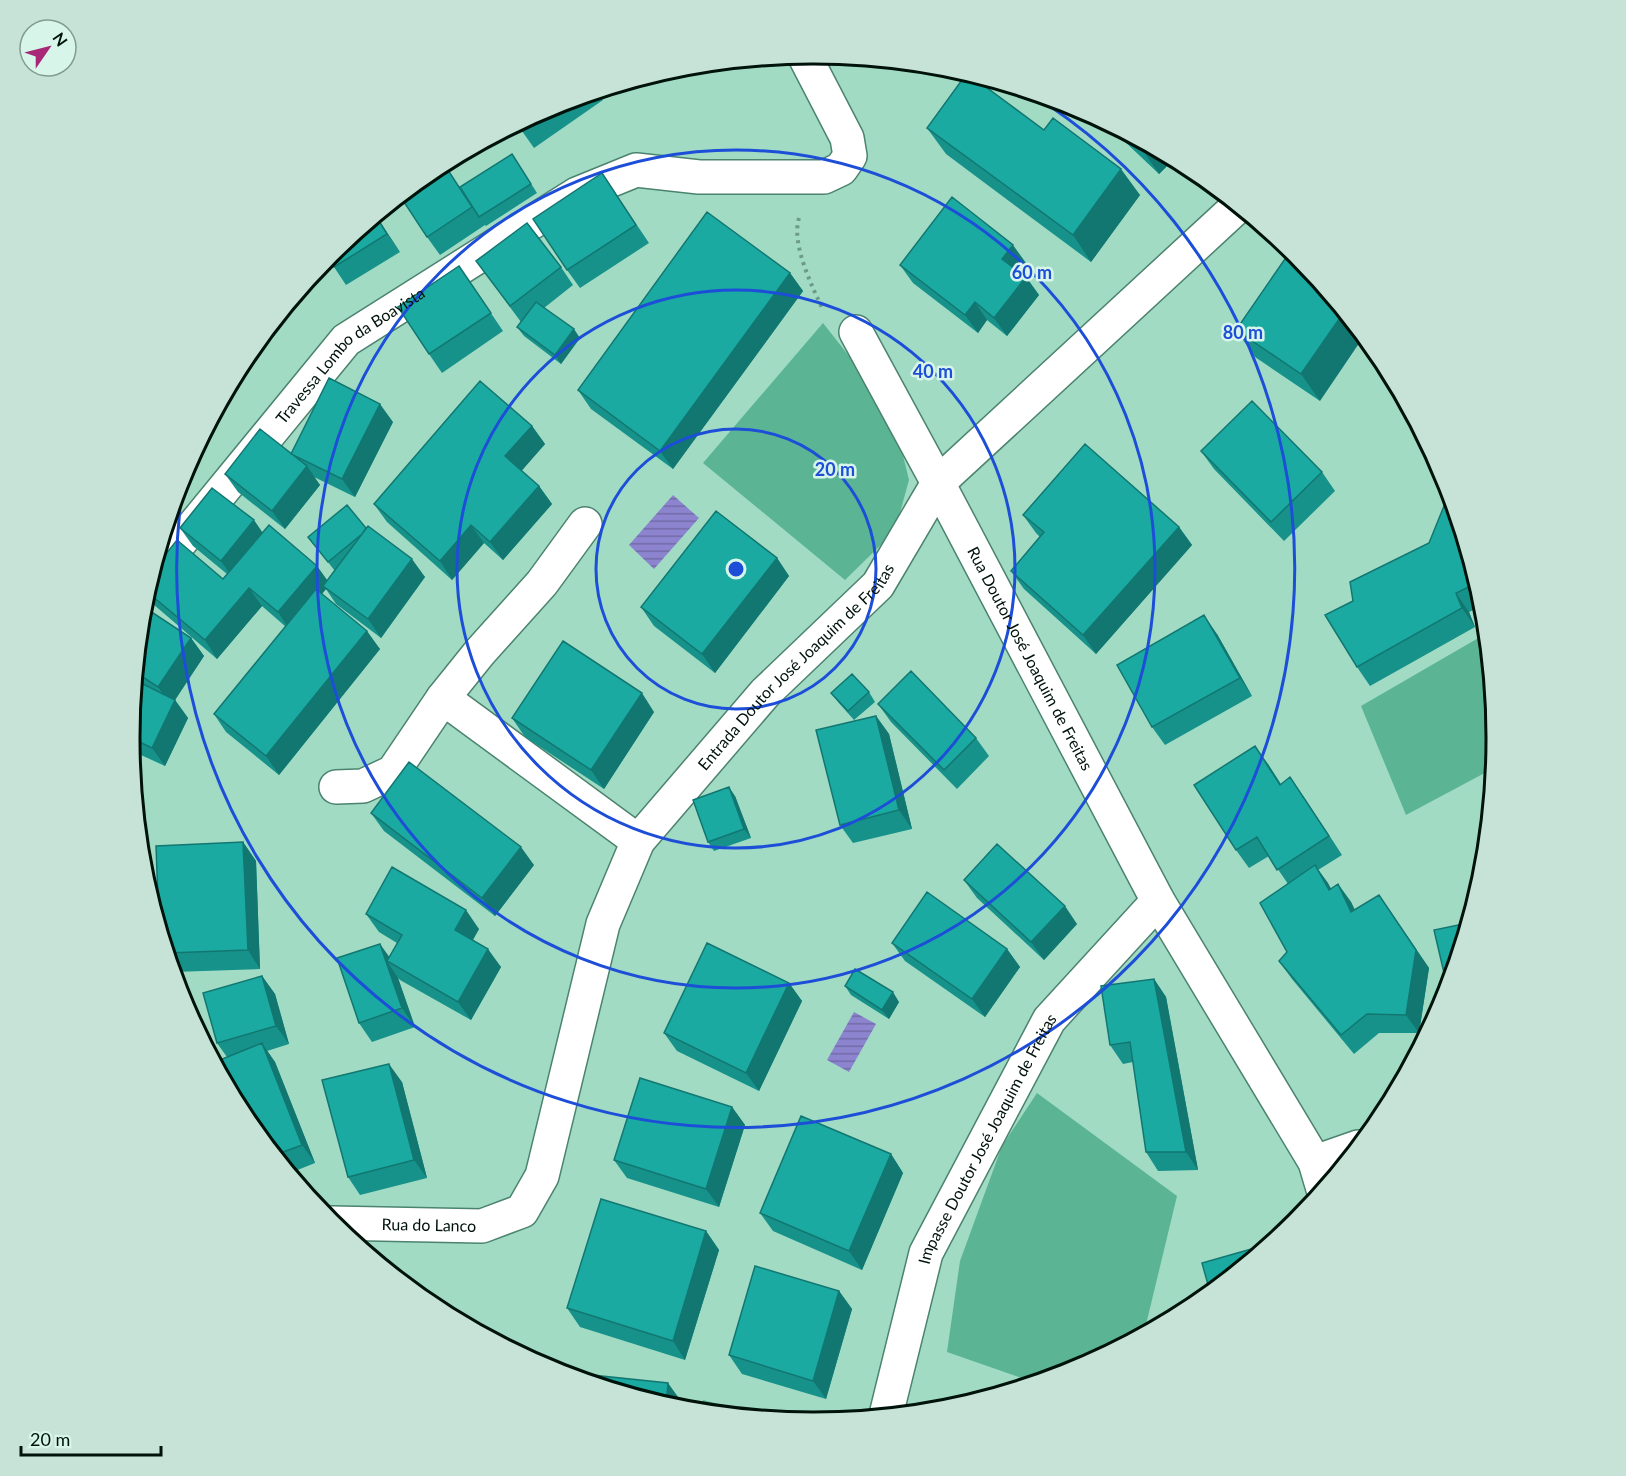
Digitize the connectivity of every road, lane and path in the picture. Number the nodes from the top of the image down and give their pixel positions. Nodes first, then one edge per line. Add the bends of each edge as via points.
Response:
1 (809, 64) edge
2 (824, 177) junction
3 (1232, 211) edge
4 (856, 332) joint
5 (938, 483) junction
6 (585, 524) dead end
7 (162, 565) edge
8 (443, 698) junction
9 (336, 787) dead end
10 (638, 841) junction
11 (1158, 901) junction
12 (1333, 1165) edge
13 (1319, 1175) edge
14 (522, 1211) joint
15 (347, 1223) edge
16 (888, 1407) edge

1 - 2 street via 847,138 850,156 841,169
2 - 4 path via 804,200 796,226 801,256 822,310
2 - 7 street, Travessa Lombo da Boavista via 699,177 636,170 577,194 346,340
3 - 5 street
4 - 5 street
5 - 10 street, Entrada Doutor José Joaquim de Freitas via 878,585 765,693
5 - 11 street, Rua Doutor José Joaquim de Freitas
6 - 8 street via 542,583
8 - 9 street via 393,772 363,786
8 - 10 street
10 - 14 street, Entrada Doutor José Joaquim de Freitas via 603,924 542,1176
11 - 13 street, Rua Doutor José Joaquim de Freitas
11 - 16 street, Impasse Doutor José Joaquim de Freitas via 1049,1020 926,1253
12 - 13 street
14 - 15 street, Rua do Lanco via 482,1226

